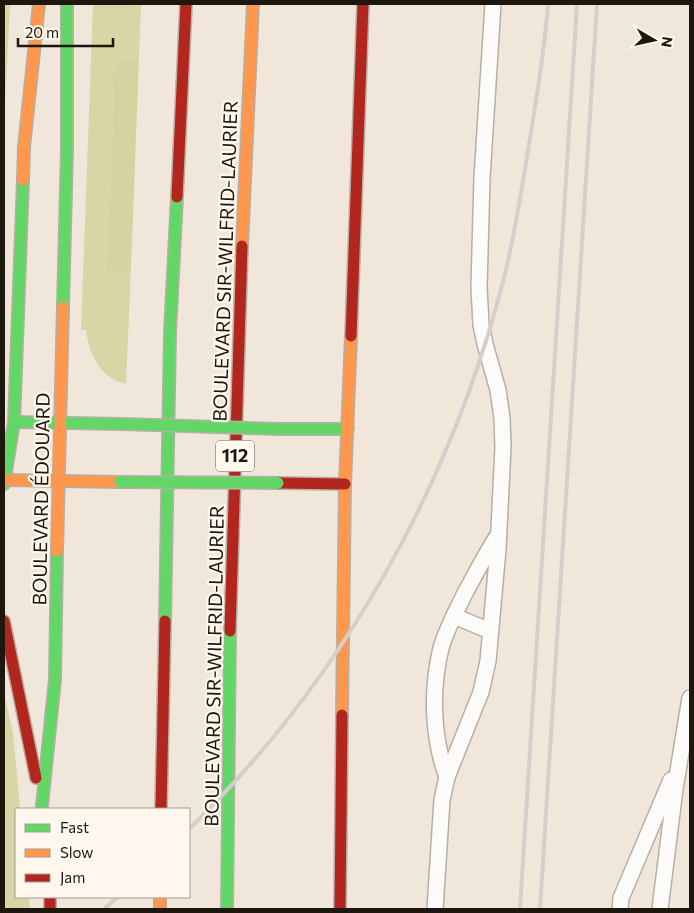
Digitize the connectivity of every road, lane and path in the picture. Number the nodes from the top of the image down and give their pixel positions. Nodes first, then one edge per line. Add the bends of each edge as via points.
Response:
1 (38, 4) edge
2 (67, 4) edge
3 (186, 4) edge
4 (253, 4) edge
5 (363, 4) edge
6 (493, 4) edge
7 (14, 422) junction
8 (60, 422) junction
9 (348, 429) junction
10 (58, 481) junction
11 (4, 482) edge
12 (346, 484) junction
13 (499, 534) junction
14 (454, 616) junction
15 (4, 621) edge
16 (490, 631) junction
17 (690, 698) edge
18 (680, 758) junction
19 (447, 777) junction
20 (42, 807) edge
21 (161, 808) edge
22 (227, 909) edge
23 (340, 909) edge
24 (435, 909) edge
25 (620, 909) edge
26 (660, 909) edge

1 - 7 main road, BOULEVARD ÉDOUARD via 24,147
2 - 8 main road, BOULEVARD ÉDOUARD
3 - 21 main road via 170,332
4 - 22 main road, BOULEVARD SIR-WILFRID-LAURIER / 112 via 235,463
5 - 9 main road
6 - 13 lane via 479,287 484,344 498,390 502,418
7 - 8 main road
7 - 11 main road, BOULEVARD ÉDOUARD
8 - 9 main road, bridge
8 - 10 main road, BOULEVARD ÉDOUARD
9 - 12 main road
10 - 11 main road
10 - 12 main road, bridge
10 - 20 main road, BOULEVARD ÉDOUARD via 55,679
12 - 23 main road
13 - 14 lane via 484,555
13 - 16 lane
14 - 16 lane
14 - 19 lane via 441,647 435,694 437,738
15 - 20 main road, BOULEVARD ÉDOUARD
16 - 19 lane via 482,692
17 - 18 lane
18 - 25 lane via 621,898
18 - 26 lane
19 - 24 lane via 439,823

